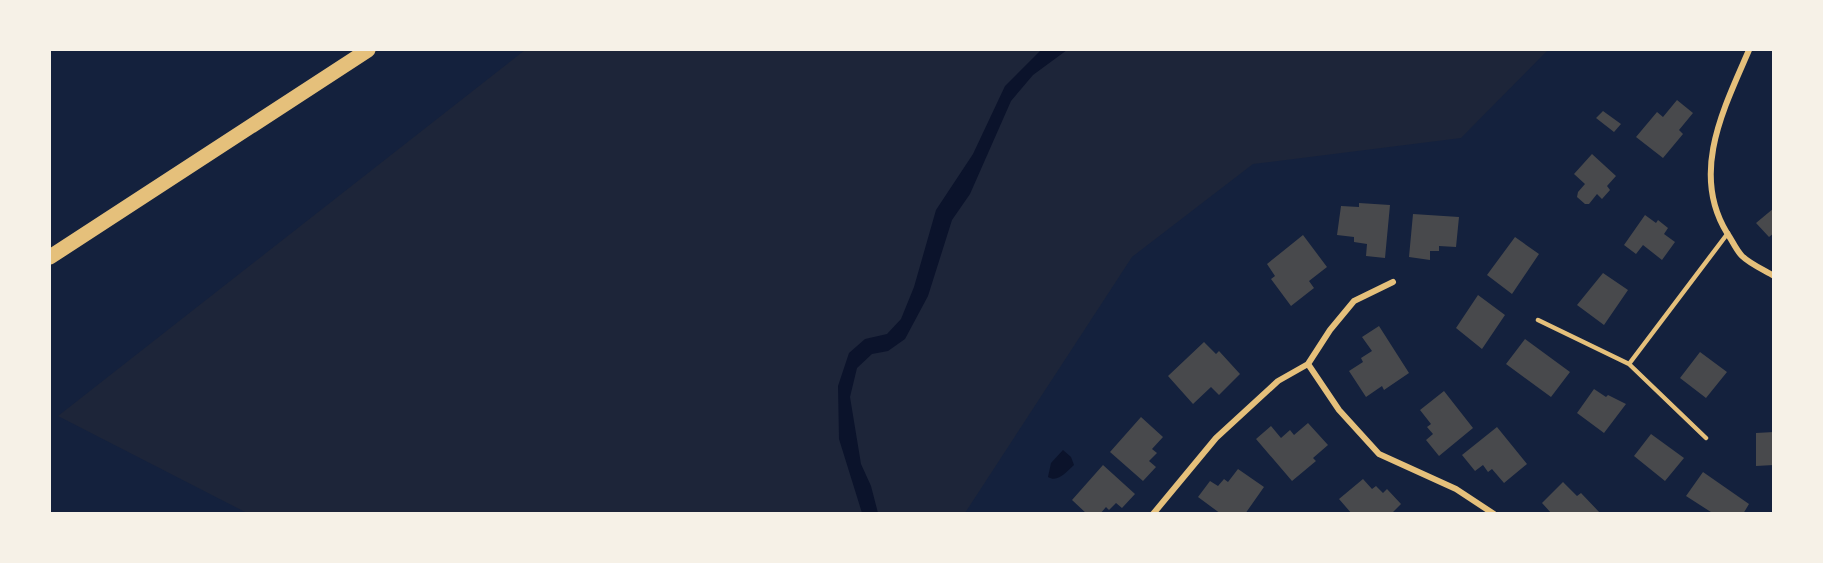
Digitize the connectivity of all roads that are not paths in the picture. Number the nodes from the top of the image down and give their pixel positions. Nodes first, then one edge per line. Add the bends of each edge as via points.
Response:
1 (368, 50) edge
2 (1749, 50) edge
3 (1728, 234) junction
4 (50, 256) edge
5 (1773, 276) edge
6 (1394, 282) dead end
7 (1538, 320) dead end
8 (1308, 364) junction
9 (1629, 364) junction
10 (1706, 438) dead end
11 (1153, 513) edge
12 (1494, 513) edge

1 - 4 main road
2 - 3 street via 1718,122 1709,173 1716,214
3 - 5 street via 1742,256
3 - 9 lane
6 - 8 street via 1354,301
7 - 9 lane
8 - 11 street via 1278,381 1216,438
8 - 12 street via 1339,410 1379,454 1456,489
9 - 10 lane

